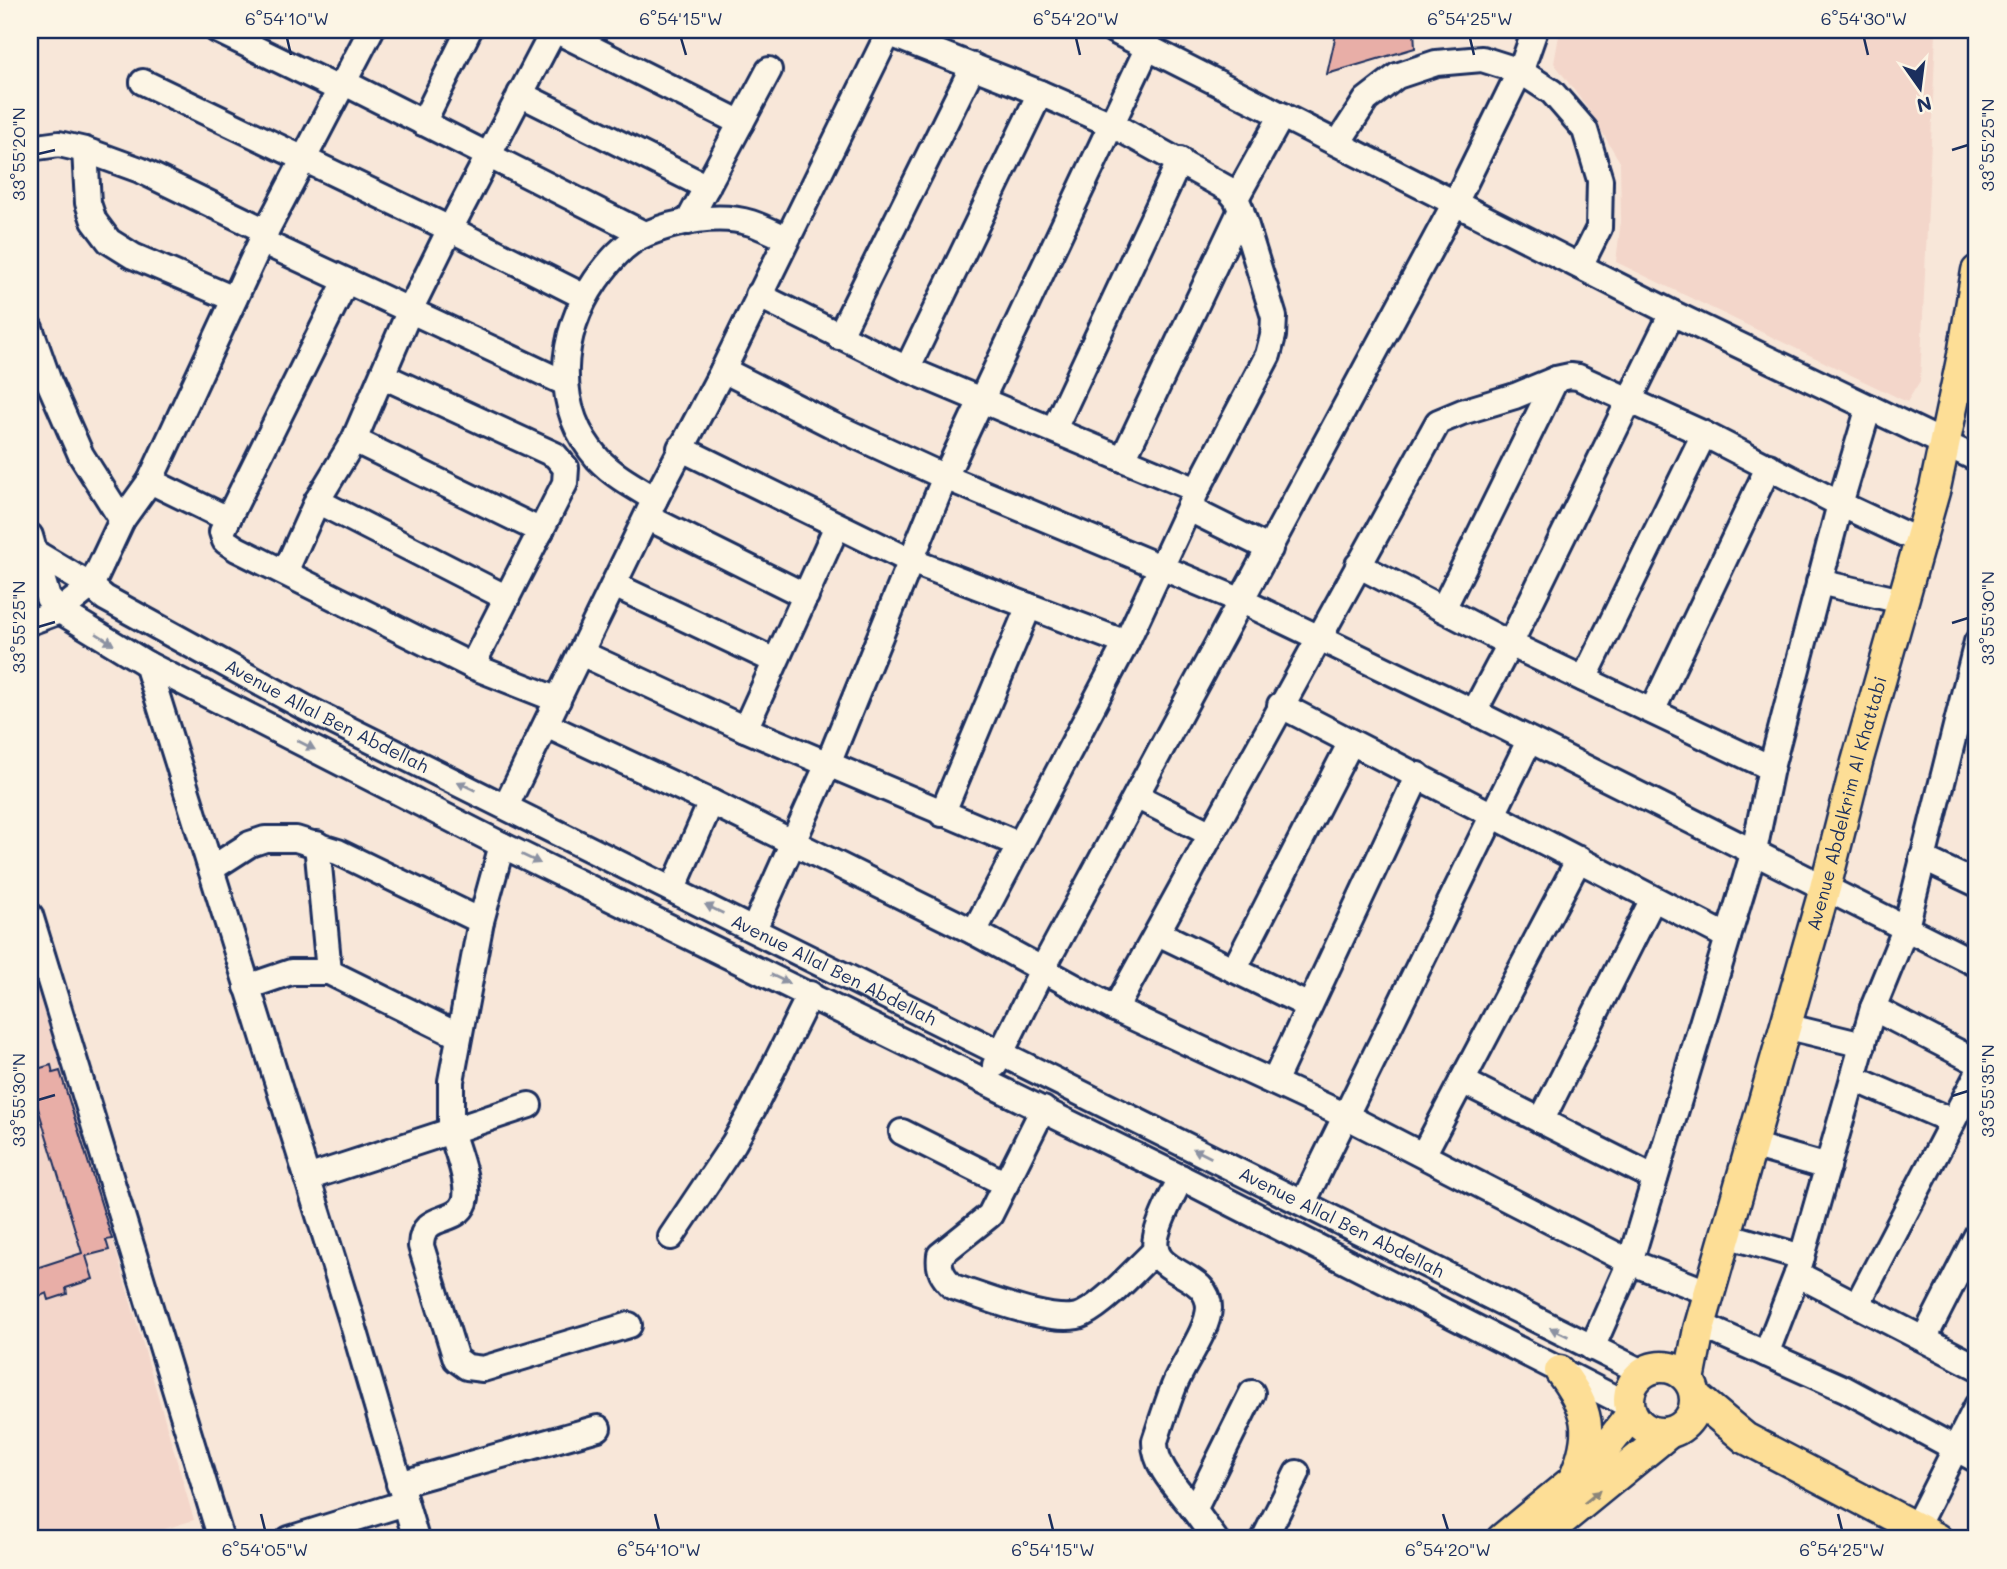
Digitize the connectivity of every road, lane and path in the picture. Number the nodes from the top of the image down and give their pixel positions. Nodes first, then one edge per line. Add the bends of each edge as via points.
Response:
1 (217, 30) edge
2 (371, 30) edge
3 (469, 30) edge
4 (554, 30) edge
5 (1113, 30) edge
6 (1535, 30) edge
7 (889, 32) edge
8 (1148, 47) junction
9 (973, 66) junction
10 (769, 70) dead end
11 (1520, 71) junction
12 (143, 82) dead end
13 (341, 85) junction
14 (1040, 93) junction
15 (520, 94) junction
16 (1282, 115) junction
17 (423, 123) junction
18 (741, 123) junction
19 (1111, 124) junction
20 (1338, 143) junction
21 (30, 148) edge
22 (85, 150) junction
23 (488, 157) junction
24 (302, 160) junction
25 (1180, 160) junction
26 (707, 187) junction
27 (1455, 203) junction
28 (1238, 204) junction
29 (688, 222) junction
30 (450, 229) junction
31 (644, 234) junction
32 (263, 236) junction
33 (786, 238) junction
34 (1580, 266) junction
35 (1977, 271) edge
36 (346, 281) junction
37 (758, 295) junction
38 (585, 297) junction
39 (234, 299) junction
40 (410, 310) junction
41 (1672, 313) junction
42 (30, 328) edge
43 (839, 337) junction
44 (907, 369) junction
45 (723, 370) junction
46 (383, 376) junction
47 (1556, 379) junction
48 (565, 383) junction
49 (981, 401) junction
50 (1631, 401) junction
51 (1869, 407) junction
52 (1054, 429) junction
53 (1704, 434) junction
54 (354, 440) junction
55 (1946, 443) junction
56 (680, 448) junction
57 (1123, 459) junction
58 (1977, 459) edge
59 (1769, 466) junction
60 (945, 477) junction
61 (150, 481) junction
62 (1193, 500) junction
63 (317, 501) junction
64 (1840, 504) junction
65 (651, 508) junction
66 (228, 519) junction
67 (122, 520) junction
68 (837, 526) junction
69 (541, 531) junction
70 (1919, 541) junction
71 (33, 545) edge
72 (1270, 549) junction
73 (911, 561) junction
74 (1358, 565) junction
75 (1163, 568) junction
76 (285, 572) junction
77 (1819, 582) junction
78 (614, 585) junction
79 (91, 586) junction
80 (806, 596) junction
81 (507, 598) junction
82 (1242, 601) junction
83 (1902, 601) junction
84 (1029, 606) junction
85 (1443, 609) junction
86 (60, 611) junction
87 (30, 622) edge
88 (1317, 639) junction
89 (1126, 643) junction
90 (1510, 643) junction
91 (1976, 648) edge
92 (580, 653) junction
93 (775, 662) junction
94 (146, 664) junction
95 (472, 666) junction
96 (1584, 679) junction
97 (558, 700) junction
98 (1280, 705) junction
99 (1652, 711) junction
100 (1474, 712) junction
101 (547, 725) junction
102 (745, 729) junction
103 (1529, 741) junction
104 (1351, 742) junction
105 (828, 764) junction
106 (1771, 768) junction
107 (1418, 775) junction
108 (1136, 796) junction
109 (712, 802) junction
110 (506, 806) junction
111 (942, 814) junction
112 (1493, 814) junction
113 (1212, 834) junction
114 (794, 843) junction
115 (317, 844) junction
116 (1018, 844) junction
117 (502, 845) junction
118 (1754, 851) junction
119 (1922, 858) junction
120 (1579, 859) junction
121 (211, 869) junction
122 (1977, 884) edge
123 (1825, 888) junction
124 (673, 889) junction
125 (1653, 899) junction
126 (30, 915) edge
127 (481, 921) junction
128 (1906, 927) junction
129 (754, 929) junction
130 (974, 933) junction
131 (1158, 933) junction
132 (1728, 937) junction
133 (1977, 964) edge
134 (1042, 970) junction
135 (1234, 970) junction
136 (329, 972) junction
137 (247, 987) junction
138 (810, 994) junction
139 (1308, 1006) junction
140 (1873, 1008) junction
141 (1115, 1009) junction
142 (1785, 1026) junction
143 (459, 1036) junction
144 (1863, 1045) junction
145 (1001, 1052) junction
146 (1977, 1062) edge
147 (1977, 1075) edge
148 (1853, 1078) junction
149 (1462, 1081) junction
150 (988, 1082) junction
151 (1273, 1082) junction
152 (529, 1105) dead end
153 (1043, 1109) junction
154 (1346, 1116) junction
155 (1541, 1121) junction
156 (1952, 1121) junction
157 (451, 1131) junction
158 (902, 1132) dead end
159 (1751, 1145) junction
160 (1423, 1155) junction
161 (1828, 1167) junction
162 (1181, 1177) junction
163 (307, 1178) junction
164 (1656, 1178) junction
165 (1006, 1184) junction
166 (1303, 1203) junction
167 (1727, 1235) junction
168 (1977, 1235) edge
169 (671, 1237) dead end
170 (1156, 1250) junction
171 (1630, 1262) junction
172 (1799, 1266) junction
173 (1710, 1293) junction
174 (1857, 1305) junction
175 (629, 1325) dead end
176 (1700, 1327) junction
177 (1924, 1339) junction
178 (1592, 1348) junction
179 (1766, 1354) junction
180 (1977, 1367) edge
181 (1650, 1369) junction
182 (1560, 1371) junction
183 (1692, 1388) junction
184 (1252, 1393) dead end
185 (1977, 1406) edge
186 (1630, 1410) junction
187 (598, 1428) dead end
188 (1677, 1428) junction
189 (1745, 1438) junction
190 (1966, 1454) edge
191 (1297, 1473) dead end
192 (1572, 1483) junction
193 (402, 1494) junction
194 (1194, 1510) junction
195 (1927, 1533) edge
196 (221, 1539) edge
197 (289, 1539) edge
198 (416, 1539) edge
199 (1215, 1539) edge
200 (1264, 1539) edge
201 (1502, 1539) edge
202 (1539, 1539) edge

1 - 13 street
2 - 13 street
3 - 17 street
4 - 15 street
4 - 18 street
5 - 8 street
6 - 11 street
7 - 9 street
7 - 33 street
8 - 16 street
8 - 19 street
9 - 14 street
9 - 43 street
10 - 18 street
11 - 20 street via 1482,59 1436,63 1397,76 1366,100
11 - 27 street
11 - 34 street via 1552,92 1586,130 1600,180 1600,228
12 - 24 street
13 - 17 street
13 - 24 street
14 - 19 street
14 - 44 street
15 - 23 street
15 - 26 street
16 - 20 street
16 - 28 street
17 - 23 street
18 - 26 street
19 - 25 street
19 - 49 street
20 - 27 street
21 - 22 street via 59,144
22 - 32 street via 140,170
22 - 39 street via 88,202 109,241 133,256
23 - 30 street
23 - 31 street
24 - 30 street
24 - 32 street
25 - 28 street via 1217,181
25 - 52 street
26 - 29 street
27 - 34 street
27 - 72 street
28 - 57 street
28 - 62 street via 1270,299 1273,337
29 - 31 street
29 - 33 street via 719,218 750,223
30 - 38 street
30 - 40 street
31 - 38 street via 604,268
32 - 36 street
32 - 39 street
33 - 37 street
34 - 41 street
35 - 55 main road, Avenue Abdelkrim Al Khattabi
36 - 40 street
36 - 66 street
37 - 43 street
37 - 45 street
38 - 48 street via 567,349
39 - 61 street
40 - 46 street
40 - 48 street
41 - 50 street
41 - 51 street
42 - 67 street via 81,455
43 - 44 street
44 - 49 street
45 - 56 street
45 - 60 street
46 - 54 street
46 - 69 street via 562,461 565,483
47 - 50 street via 1578,377
47 - 74 street via 1438,422
47 - 85 street
48 - 65 street via 583,439
49 - 52 street
49 - 60 street
50 - 53 street
50 - 90 street
51 - 55 street
51 - 64 street
52 - 57 street
53 - 59 street
53 - 96 street
54 - 63 street
54 - 69 street
55 - 58 street
55 - 70 main road, Avenue Abdelkrim Al Khattabi
56 - 65 street
56 - 68 street
57 - 62 street
59 - 64 street
59 - 99 street
60 - 73 street
60 - 75 street
61 - 66 street
61 - 67 street
62 - 72 street
62 - 75 street
63 - 76 street
63 - 81 street
64 - 70 street
64 - 77 street
65 - 78 street
65 - 80 street
66 - 76 street via 222,532 229,545
67 - 79 street
68 - 73 street
68 - 80 street
69 - 81 street
70 - 83 main road, Avenue Abdelkrim Al Khattabi
71 - 79 street, Avenue Allal Ben Abdellah
71 - 86 street, Avenue Allal Ben Abdellah via 48,598
72 - 82 street
73 - 84 street
73 - 105 street
74 - 85 street
74 - 88 street
75 - 82 street
75 - 89 street
76 - 95 street
77 - 83 street
77 - 106 street
78 - 92 street
78 - 93 street
79 - 86 street
110 -> 79 street, Avenue Allal Ben Abdellah via 304,707
80 - 93 street
81 - 95 street
82 - 88 street
82 - 108 street
83 - 123 main road, Avenue Abdelkrim Al Khattabi
84 - 89 street
84 - 111 street
85 - 90 street
86 - 87 street
86 -> 94 street, Avenue Allal Ben Abdellah
88 - 98 street
88 - 100 street
89 - 116 street
90 - 96 street
90 - 100 street
91 - 119 street
92 - 97 street
92 - 102 street
93 - 102 street
94 -> 117 street, Avenue Allal Ben Abdellah
94 - 121 street
95 - 97 street
96 - 99 street
97 - 101 street
98 - 104 street
98 - 113 street
99 - 106 street
100 - 103 street
101 - 109 street
101 - 110 street
102 - 105 street
103 - 112 street
103 - 118 street
104 - 107 street
104 - 135 street
105 - 111 street
105 - 114 street
106 - 118 street
107 - 112 street
107 - 139 street
108 - 113 street
108 - 134 street
109 - 114 street
109 - 124 street
110 - 124 street, Avenue Allal Ben Abdellah
111 - 116 street
112 - 120 street
112 - 154 street
113 - 131 street
114 - 129 street
114 - 130 street
115 - 121 street via 265,839
115 - 127 street
115 - 136 street
116 - 130 street
117 - 127 street
117 -> 138 street, Avenue Allal Ben Abdellah
118 - 123 street
118 - 132 street
119 - 122 street
119 - 128 street
120 - 125 street
120 - 149 street
121 - 137 street
123 - 128 street
123 - 142 main road, Avenue Abdelkrim Al Khattabi
129 -> 124 street, Avenue Allal Ben Abdellah
125 - 132 street
125 - 155 street
126 - 196 street
127 - 143 street
128 - 133 street
128 - 140 street
129 - 145 street, Avenue Allal Ben Abdellah
130 - 134 street
131 - 135 street
131 - 141 street
132 - 164 street
134 - 141 street
134 - 145 street
135 - 139 street
136 - 137 street via 291,972
136 - 143 street
137 - 163 street
138 - 150 street, Avenue Allal Ben Abdellah
138 - 169 street via 734,1143
139 - 151 street
140 - 144 street
140 - 146 street
141 - 151 street
142 - 144 street
142 - 159 main road, Avenue Abdelkrim Al Khattabi
143 - 157 street via 451,1081
144 - 148 street
145 - 150 street
166 -> 145 street, Avenue Allal Ben Abdellah
147 - 156 street
148 - 156 street
148 - 161 street
149 - 155 street
149 - 160 street
150 - 153 street, Avenue Allal Ben Abdellah
151 - 154 street
152 - 157 street
153 - 162 street, Avenue Allal Ben Abdellah
153 - 165 street
154 - 160 street
154 - 166 street
155 - 164 street
156 - 174 street
157 - 163 street
157 - 175 street via 465,1181 465,1200 456,1212 429,1224 421,1246 456,1359 483,1369
158 - 165 street
159 - 161 street
159 - 167 main road, Avenue Abdelkrim Al Khattabi
160 - 171 street
161 - 172 street
162 - 170 street via 1158,1228
162 - 182 street, Avenue Allal Ben Abdellah
163 - 193 street
164 - 171 street
165 - 170 street via 990,1215 940,1255 942,1275 953,1287 1068,1318 1097,1304
178 -> 166 street, Avenue Allal Ben Abdellah
167 - 172 street
167 - 173 main road, Avenue Abdelkrim Al Khattabi
168 - 177 street
170 - 194 street via 1166,1265 1200,1286 1209,1306 1205,1324 1175,1384 1154,1449
171 - 173 street
171 - 178 street
172 - 174 street
172 - 179 street
173 - 176 main road, Avenue Abdelkrim Al Khattabi
174 - 177 street
176 - 179 street
176 - 181 main road
176 - 183 main road, Avenue Abdelkrim Al Khattabi
177 - 180 street
178 - 181 street, Avenue Allal Ben Abdellah
179 - 190 street via 1845,1389
181 - 183 main road via 1670,1367
181 - 186 main road via 1633,1381 1628,1393
182 - 186 street, Avenue Allal Ben Abdellah
182 - 192 main road via 1580,1402 1587,1424 1584,1456
183 - 188 main road via 1693,1412
183 - 189 main road
184 - 194 street
185 - 190 street
186 - 188 main road via 1652,1432
186 - 192 main road via 1604,1451
187 - 193 street
188 - 189 main road
202 -> 188 main road
189 - 195 main road
190 - 195 street
191 - 200 street
192 - 201 main road
193 - 197 street
193 - 198 street
194 - 199 street

